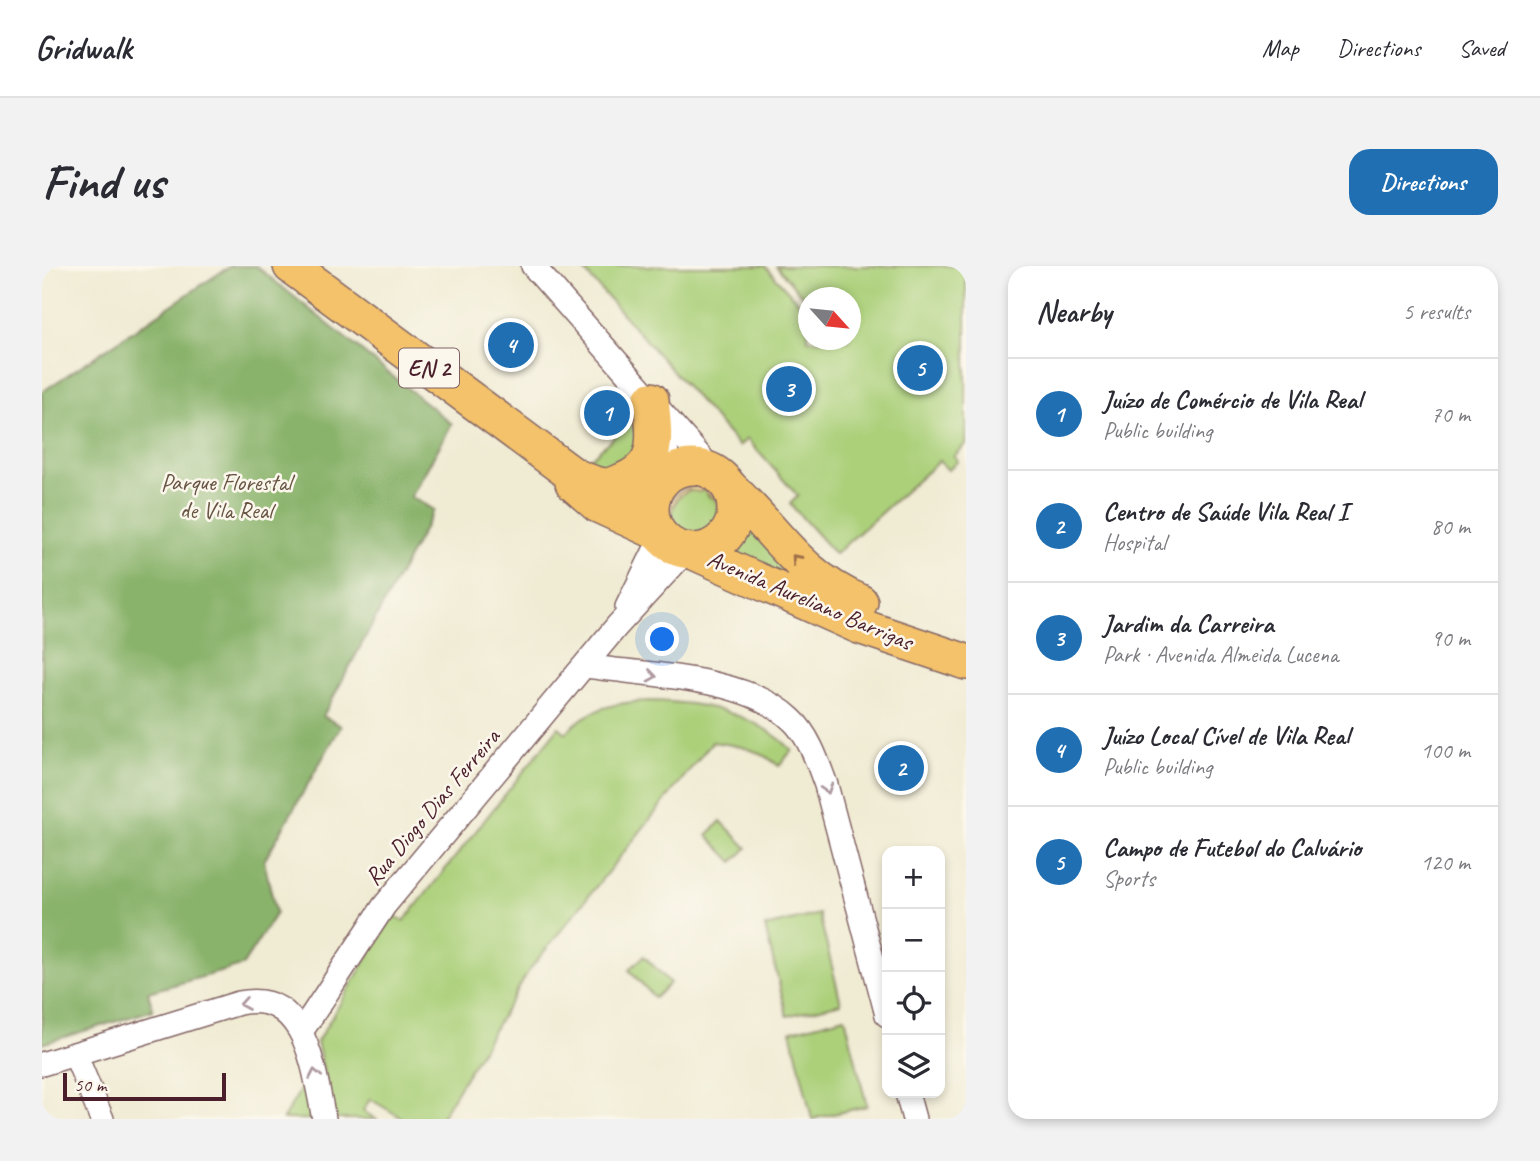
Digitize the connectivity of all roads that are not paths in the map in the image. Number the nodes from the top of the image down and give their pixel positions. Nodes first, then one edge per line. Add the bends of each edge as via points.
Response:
1 (291, 266) edge
2 (533, 266) edge
3 (651, 400) junction
4 (565, 471) junction
5 (721, 479) junction
6 (662, 480) junction
7 (606, 486) junction
8 (674, 543) junction
9 (966, 638) edge
10 (966, 662) edge
11 (585, 666) junction
12 (882, 996) edge
13 (300, 1032) junction
14 (75, 1054) junction
15 (42, 1064) edge
16 (908, 1098) edge
17 (102, 1119) edge
18 (324, 1119) edge
19 (914, 1119) edge

1 - 4 main road, EN 2
2 - 3 street
3 - 5 street
3 - 6 street via 665,438
3 - 7 main road via 655,439 650,459 631,477
4 - 7 main road, EN 2
4 - 8 main road, EN 2 via 588,499
5 - 6 main road, EN 2 via 689,466
5 - 8 main road via 734,498 733,523 718,543
9 -> 5 main road, Avenida Aureliano Barrigas via 872,607 824,584
6 - 7 main road, EN 2 via 641,488
6 - 8 main road via 653,493 650,513
8 - 10 main road, Avenida Aureliano Barrigas / EN 2 via 859,626
8 - 11 street, Rua Diogo Dias Ferreira
11 -> 12 street via 728,688 763,700 793,720 826,785
11 - 13 street, Rua Diogo Dias Ferreira via 377,915
13 -> 14 street via 283,1012 252,1001
18 -> 13 street via 311,1054
14 - 15 street
14 - 17 street
16 - 19 street

